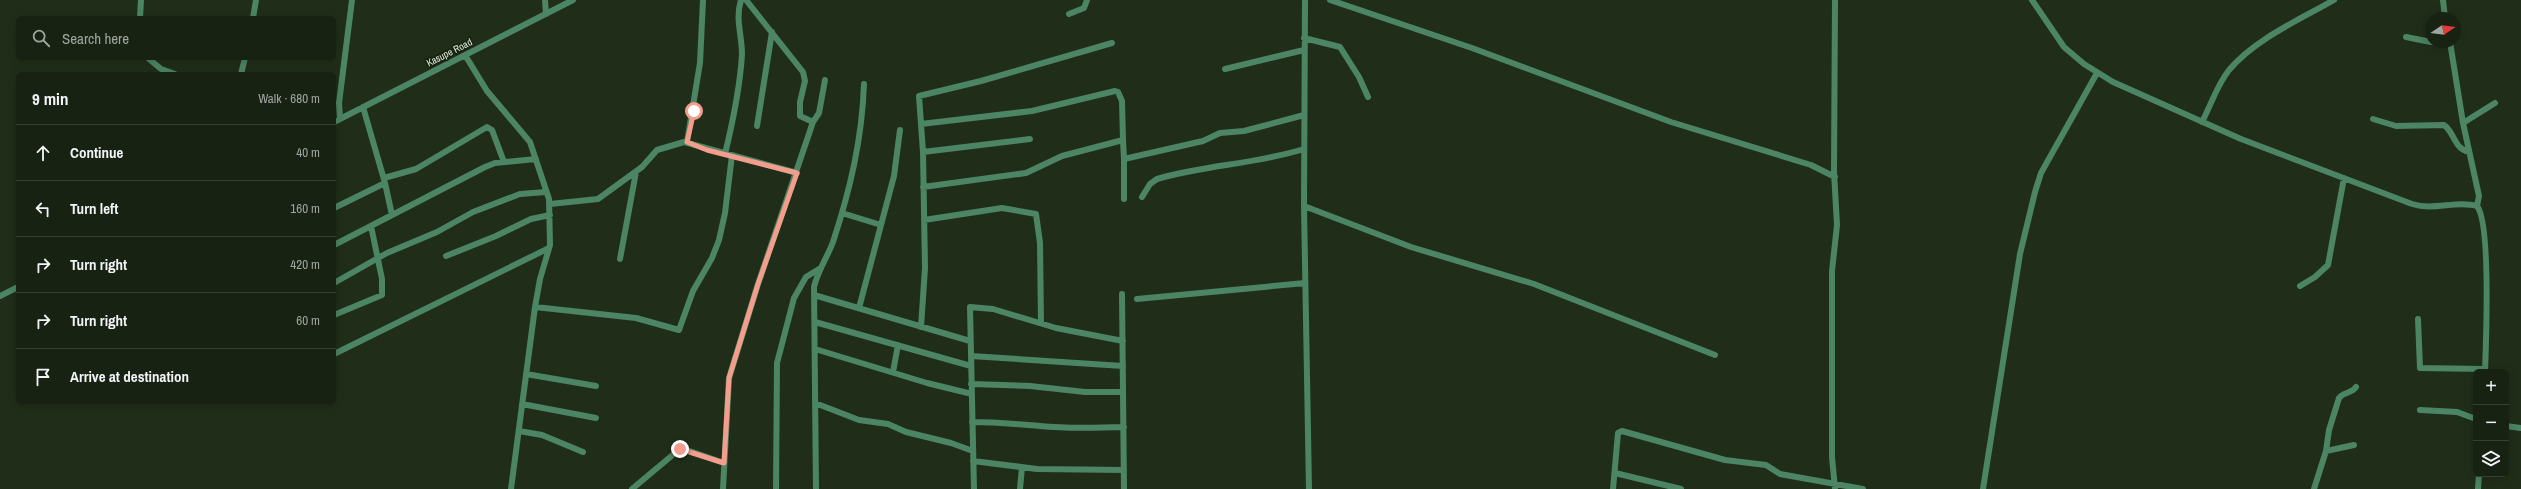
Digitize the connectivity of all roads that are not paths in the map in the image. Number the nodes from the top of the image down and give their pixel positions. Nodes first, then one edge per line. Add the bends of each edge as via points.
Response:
1 (142, 0) edge
2 (256, 0) edge
3 (352, 0) edge
4 (545, 0) edge
5 (573, 0) edge
6 (703, 0) edge
7 (741, 0) edge
8 (746, 0) edge
9 (1087, 0) edge
10 (1305, 0) edge
11 (1330, 0) edge
12 (1835, 0) edge
13 (2334, 0) edge
14 (2443, 0) edge
15 (2034, 1) edge
16 (2444, 12) edge
17 (546, 14) junction
18 (1069, 14) dead end
19 (140, 16) edge
20 (253, 16) edge
21 (772, 32) junction
22 (2406, 37) dead end
23 (1304, 38) junction
24 (2425, 41) edge
25 (1112, 43) dead end
26 (2451, 48) edge
27 (1304, 50) junction
28 (465, 55) junction
29 (151, 60) edge
30 (244, 60) edge
31 (1225, 69) dead end
32 (170, 72) edge
33 (242, 72) edge
34 (2097, 73) junction
35 (825, 80) dead end
36 (864, 84) dead end
37 (1368, 97) dead end
38 (2495, 103) dead end
39 (364, 107) junction
40 (1304, 116) junction
41 (340, 119) junction
42 (2373, 119) dead end
43 (336, 121) edge
44 (813, 122) junction
45 (2202, 122) junction
46 (921, 124) junction
47 (2463, 124) junction
48 (757, 126) dead end
49 (900, 130) dead end
50 (1030, 139) dead end
51 (1123, 140) junction
52 (687, 142) junction
53 (1304, 149) junction
54 (923, 152) junction
55 (2470, 152) junction
56 (729, 155) junction
57 (536, 159) junction
58 (1124, 159) junction
59 (504, 162) junction
60 (636, 172) junction
61 (797, 173) junction
62 (1834, 177) junction
63 (2344, 178) junction
64 (385, 180) junction
65 (923, 187) junction
66 (546, 192) junction
67 (1142, 197) dead end
68 (1124, 199) dead end
69 (550, 204) junction
70 (1304, 206) junction
71 (2477, 206) junction
72 (336, 207) edge
73 (842, 213) junction
74 (550, 214) junction
75 (392, 215) junction
76 (924, 220) junction
77 (881, 225) junction
78 (372, 226) junction
79 (336, 244) edge
80 (549, 248) junction
81 (446, 256) dead end
82 (620, 258) dead end
83 (377, 260) junction
84 (819, 269) junction
85 (336, 282) edge
86 (1305, 283) junction
87 (2300, 286) dead end
88 (16, 288) edge
89 (1122, 294) dead end
90 (814, 295) junction
91 (0, 296) edge
92 (1137, 299) dead end
93 (535, 307) junction
94 (859, 308) junction
95 (336, 314) edge
96 (2418, 319) dead end
97 (814, 322) junction
98 (1041, 323) junction
99 (921, 327) junction
100 (970, 341) junction
101 (1123, 341) junction
102 (898, 345) junction
103 (815, 349) junction
104 (336, 353) edge
105 (1715, 355) dead end
106 (971, 356) junction
107 (971, 366) junction
108 (1123, 366) junction
109 (2485, 369) edge
110 (2473, 370) edge
111 (893, 372) junction
112 (526, 374) junction
113 (971, 384) junction
114 (596, 386) dead end
115 (2356, 387) dead end
116 (1124, 392) junction
117 (972, 394) junction
118 (815, 403) junction
119 (522, 404) junction
120 (2420, 410) dead end
121 (596, 418) dead end
122 (2473, 418) edge
123 (972, 422) junction
124 (2509, 426) edge
125 (1124, 427) junction
126 (2521, 428) edge
127 (519, 431) junction
128 (2354, 445) dead end
129 (973, 451) junction
130 (2326, 451) junction
131 (583, 452) dead end
132 (973, 461) junction
133 (724, 463) junction
134 (1022, 467) junction
135 (1124, 470) junction
136 (1615, 472) junction
137 (2479, 477) edge
138 (1835, 487) edge
139 (1849, 488) edge
140 (511, 489) edge
141 (632, 489) edge
142 (723, 489) edge
143 (776, 489) edge
144 (816, 489) edge
145 (974, 489) edge
146 (1020, 489) edge
147 (1124, 489) edge
148 (1309, 489) edge
149 (1614, 489) edge
150 (1680, 489) edge
151 (1863, 489) edge
152 (1983, 489) edge
153 (2314, 489) edge
154 (2478, 489) edge

1 - 19 street
2 - 20 street
3 - 41 street via 341,88
4 - 17 street
5 - 17 street, Kasupe Road
6 - 52 street via 700,62
7 - 56 street via 737,11 742,49 739,94
8 - 21 street
9 - 18 street via 1084,8
10 - 23 street
11 - 62 street via 1472,48 1671,122 1811,165
12 - 62 street
13 - 45 street via 2274,35 2238,61 2223,80
14 - 16 street
15 - 34 street via 2064,47
17 - 28 street, Kasupe Road
21 - 44 street via 804,74 800,116
21 - 48 street
22 - 24 street
23 - 27 street
23 - 37 street via 1340,47
25 - 46 street via 981,81 921,94
26 - 47 street
27 - 31 street
27 - 40 street
28 - 39 street, Kasupe Road
28 - 57 street via 491,96 528,138
29 - 32 street
30 - 33 street
34 - 45 street
34 - 152 street via 2044,167 2035,192 2020,254
35 - 44 street via 819,113
36 - 73 street via 857,154
38 - 47 street
39 - 41 street, Kasupe Road
39 - 64 street
40 - 53 street
40 - 58 street via 1237,133 1222,132 1204,141
41 - 43 street, Kasupe Road
42 - 55 street via 2396,126 2444,125 2458,148
44 - 61 street
45 - 63 street
46 - 51 street via 1032,111 1115,91 1122,101
46 - 54 street
47 - 55 street
49 - 77 street via 894,176
50 - 54 street
51 - 58 street
51 - 65 street via 1062,156 1026,173
52 - 56 street
52 - 60 street via 657,150
53 - 67 street via 1278,157 1161,178 1150,184
53 - 70 street
54 - 65 street
55 - 71 street via 2479,196
56 - 61 street
56 - 93 street via 725,213 719,240 712,258 693,290 679,329 636,318
57 - 59 street
57 - 66 street
58 - 68 street
59 - 64 street via 492,130 487,127 416,169
59 - 75 street via 475,171
60 - 69 street via 595,200
60 - 82 street
61 - 133 street via 758,284 729,378
62 - 138 street via 1837,225 1832,271 1832,457
63 - 71 street via 2419,206
63 - 87 street via 2328,265
64 - 72 street
64 - 75 street
65 - 76 street
66 - 69 street
66 - 83 street via 524,192 473,212
69 - 74 street
70 - 86 street
70 - 105 street via 1411,247 1534,284
71 - 109 street via 2482,216 2486,266
73 - 77 street
73 - 84 street via 831,247
74 - 80 street
74 - 81 street via 532,218
75 - 78 street
76 - 98 street via 1002,208 1036,214 1040,243
76 - 99 street via 925,283
77 - 94 street
78 - 79 street
78 - 83 street
80 - 93 street
80 - 104 street
83 - 85 street
83 - 95 street via 383,285 382,295
84 - 90 street
84 - 143 street via 806,277 794,298 777,362
86 - 92 street
86 - 148 street
88 - 91 street
89 - 101 street
90 - 94 street
90 - 97 street
93 - 112 street
94 - 99 street
96 - 110 street via 2420,368
97 - 102 street
97 - 103 street
98 - 100 street via 971,307
98 - 101 street
99 - 100 street
100 - 106 street
101 - 108 street
102 - 107 street
102 - 111 street
103 - 111 street
103 - 118 street
106 - 107 street
106 - 108 street
107 - 113 street
108 - 116 street
111 - 117 street
112 - 114 street
112 - 119 street
113 - 116 street via 1030,386 1085,392
113 - 117 street
115 - 130 street via 2339,398 2329,430
116 - 125 street
117 - 123 street
118 - 129 street via 859,420 888,424 906,432
118 - 144 street
119 - 121 street
119 - 127 street
120 - 122 street via 2457,412
123 - 125 street via 1002,421 1090,428
123 - 129 street
124 - 126 street
125 - 135 street
127 - 131 street via 542,435
127 - 140 street
128 - 130 street
129 - 132 street
130 - 153 street
132 - 134 street
132 - 145 street
133 - 141 street via 681,448
133 - 142 street
134 - 135 street
134 - 146 street
135 - 147 street
136 - 138 street via 1618,433 1622,431 1726,460 1766,465 1780,474
136 - 149 street
136 - 150 street
137 - 154 street
138 - 139 street
139 - 151 street

